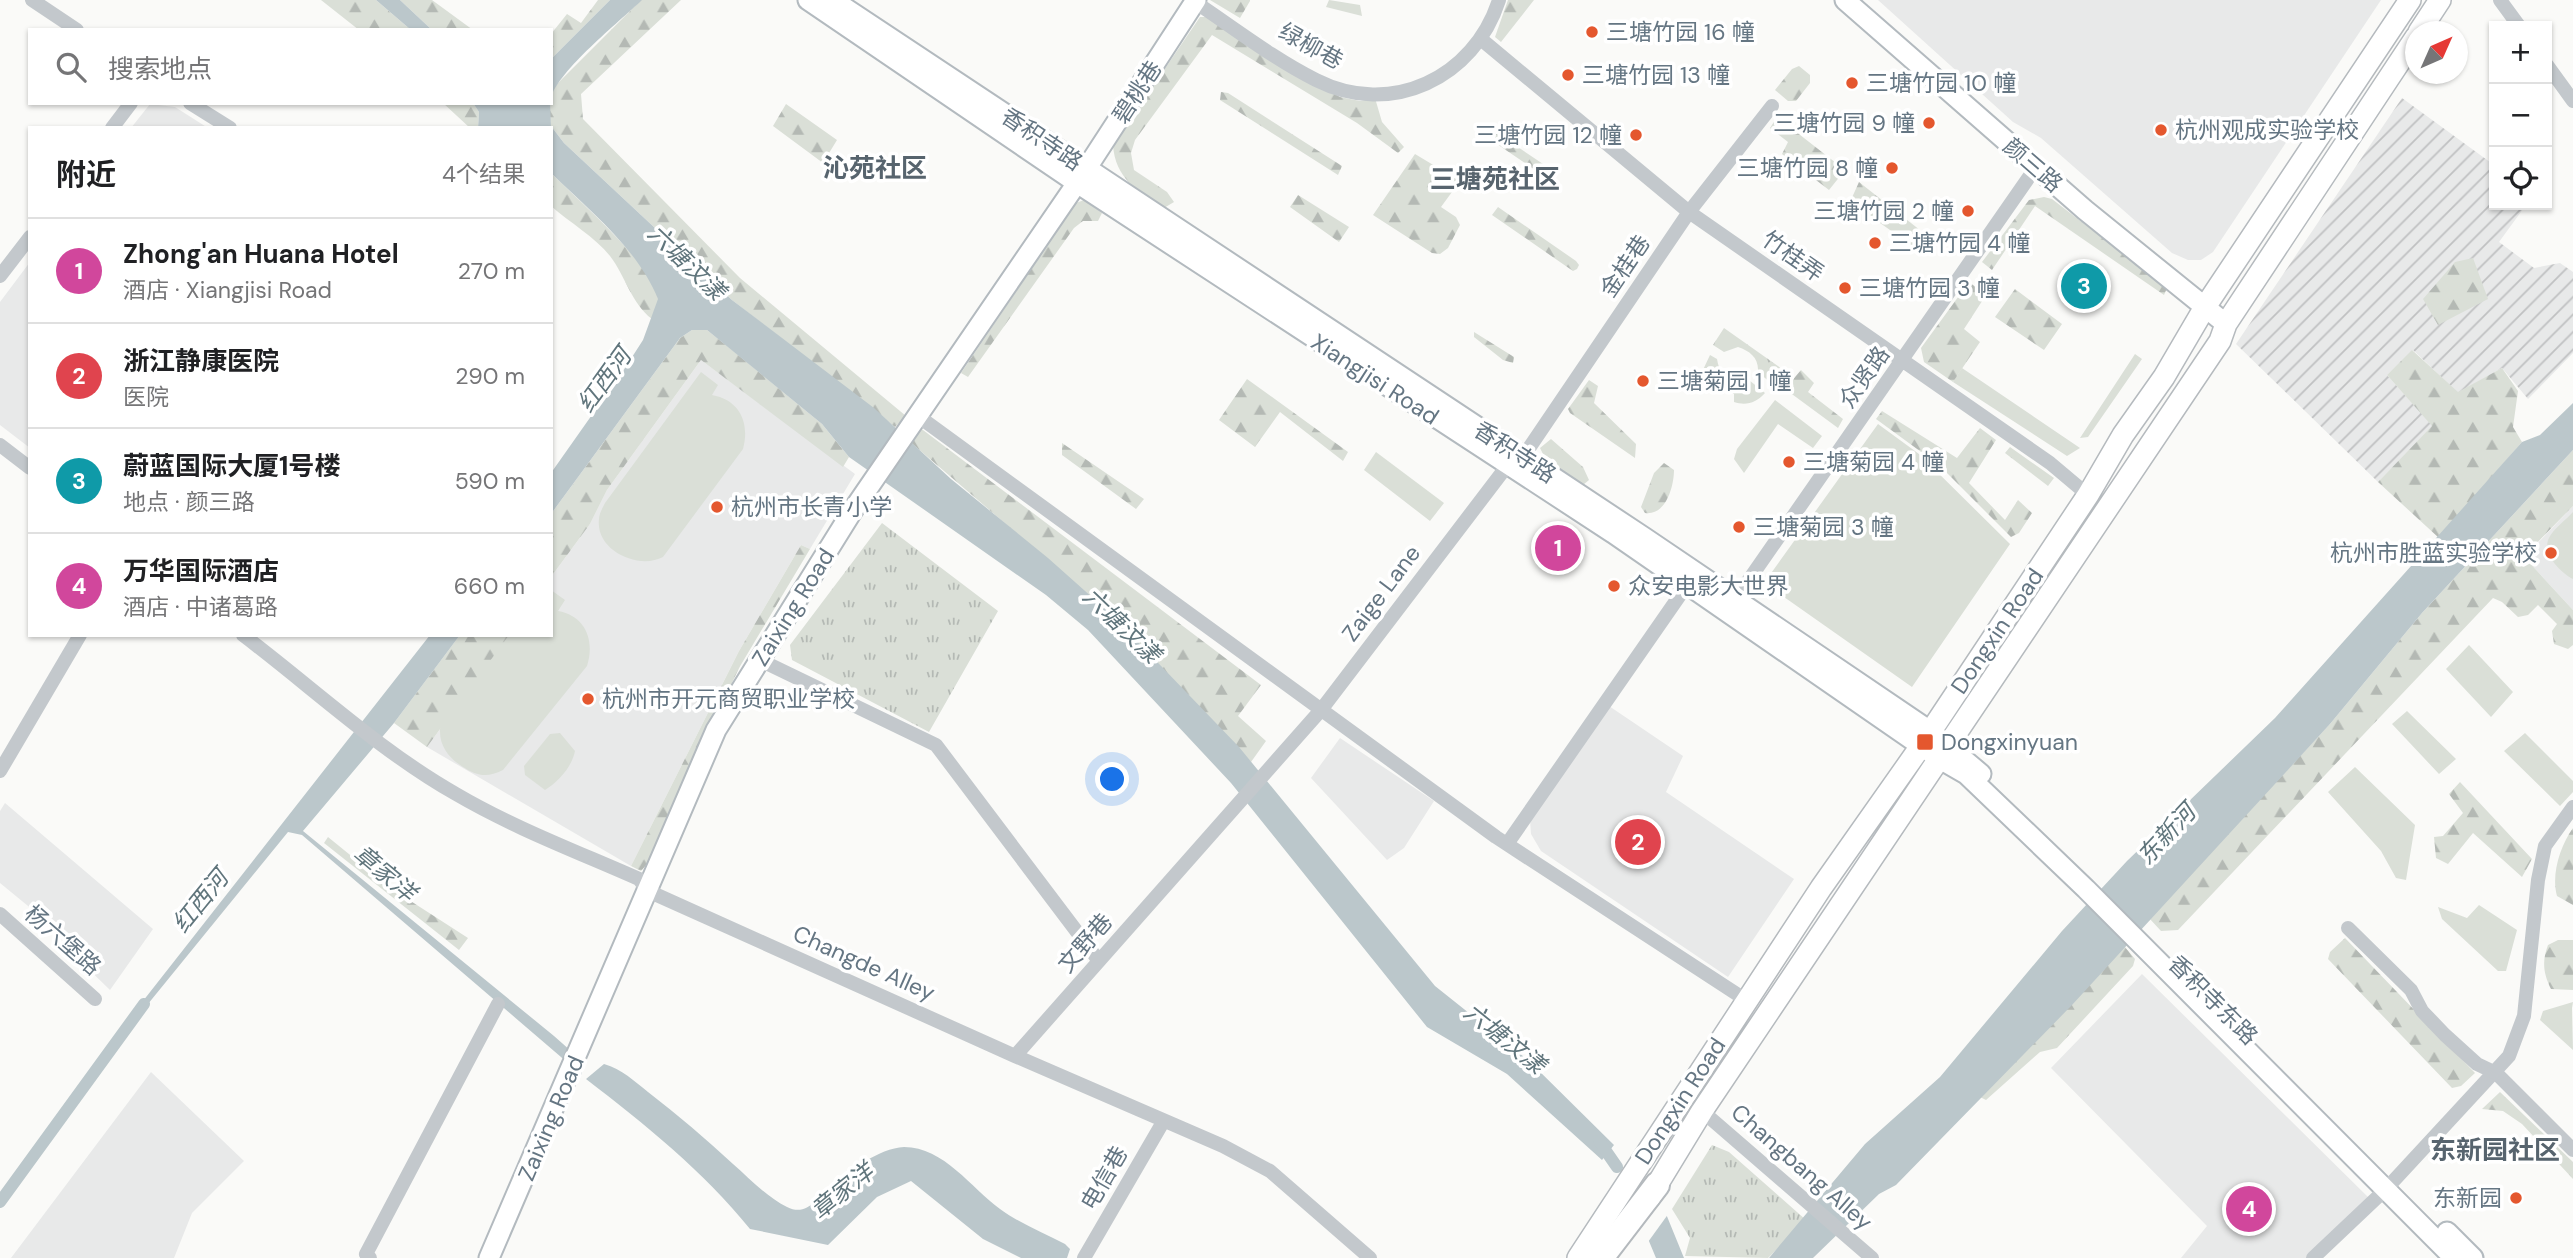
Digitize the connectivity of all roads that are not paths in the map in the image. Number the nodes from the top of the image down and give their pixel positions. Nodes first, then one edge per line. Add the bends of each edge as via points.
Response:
1 (32, 0) edge
2 (808, 0) edge
3 (833, 0) edge
4 (1499, 0) edge
5 (1845, 0) edge
6 (2410, 0) edge
7 (2440, 0) edge
8 (2500, 0) edge
9 (1195, 1) edge
10 (2426, 21) edge
11 (2515, 21) edge
12 (74, 28) edge
13 (1482, 40) junction
14 (2405, 54) edge
15 (2552, 72) edge
16 (2573, 101) edge
17 (129, 105) edge
18 (193, 105) edge
19 (1772, 106) dead end
20 (114, 126) edge
21 (226, 126) edge
22 (2036, 167) junction
23 (1082, 176) junction
24 (1689, 212) junction
25 (28, 240) edge
26 (0, 276) edge
27 (2205, 307) junction
28 (2226, 324) junction
29 (1903, 361) junction
30 (918, 416) junction
31 (0, 445) edge
32 (1515, 461) junction
33 (28, 466) edge
34 (2088, 495) junction
35 (1687, 585) junction
36 (1731, 606) junction
37 (79, 637) edge
38 (246, 637) edge
39 (760, 660) junction
40 (1321, 710) junction
41 (1925, 738) junction
42 (1945, 752) junction
43 (1276, 761) joint
44 (0, 771) edge
45 (2573, 807) edge
46 (1507, 844) junction
47 (648, 891) junction
48 (0, 914) edge
49 (2348, 928) dead end
50 (1099, 961) junction
51 (95, 999) dead end
52 (1746, 1000) junction
53 (498, 1004) dead end
54 (1015, 1056) junction
55 (2496, 1073) junction
56 (1702, 1111) junction
57 (1163, 1122) junction
58 (2573, 1150) edge
59 (2390, 1184) junction
60 (1657, 1185) junction
61 (370, 1258) edge
62 (489, 1258) edge
63 (1084, 1258) edge
64 (1370, 1258) edge
65 (1578, 1258) edge
66 (1601, 1258) edge
67 (1615, 1258) edge
68 (1872, 1258) edge
69 (2313, 1258) edge
70 (2454, 1258) edge
71 (2473, 1258) edge

1 - 12 street
2 - 23 main road, Xiangjisi Road
3 - 23 main road, 香积寺路
4 - 13 street, 绿柳巷
5 - 22 main road, 颜三路
6 - 27 main road, Dongxin Road
7 - 10 main road
8 - 11 street
9 - 13 street, 绿柳巷 via 1316,80 1346,90 1400,93 1452,69
9 - 23 main road, 碧桃巷
13 - 24 street, 竹桂弄
14 - 28 main road, Dongxin Road
15 - 16 street
17 - 20 street
18 - 21 street
19 - 24 street, 金桂巷
22 - 27 main road, 颜三路
22 - 29 street, 众贤路
23 - 30 main road, Zaixing Road
23 - 32 main road, Xiangjisi Road
24 - 29 street, 竹桂弄
24 - 32 street, 金桂巷
25 - 26 street
27 - 28 main road, 颜三路
27 - 34 main road, Dongxin Road
28 - 42 main road, Dongxin Road via 2220,341
29 - 34 street, 竹桂弄
29 - 36 street, 众贤路
30 - 39 main road, Zaixing Road via 853,509
30 - 40 street
31 - 33 street
32 - 35 main road, Xiangjisi Road
32 - 36 main road, 香积寺路
32 - 40 street, Zaige Lane
34 - 41 main road, Dongxin Road
35 - 36 main road, Xiangjisi Road
35 - 46 street
36 - 41 main road, 香积寺路
37 - 44 street
38 - 47 street, Changde Alley via 454,793 639,879
39 - 47 main road, Zaixing Road via 716,730
39 - 50 street via 936,745
40 - 43 street, Zaige Lane
40 - 46 street
41 - 42 main road, 香积寺路
41 - 52 main road, Dongxin Road
42 - 56 main road, Dongxin Road
42 - 59 main road, 香积寺东路 via 2083,878
43 - 50 street, 文野巷
45 - 55 street via 2545,846 2524,1016 2510,1056
46 - 52 street
47 - 54 street, Changde Alley
47 - 62 main road, Zaixing Road
48 - 51 street, 杨六堡路
49 - 55 street via 2411,990 2422,1011 2445,1035 2477,1064
50 - 54 street, 文野巷
52 - 65 main road, Dongxin Road
53 - 61 street via 366,1254
54 - 57 street, Changde Alley
55 - 58 street
55 - 59 street
56 - 60 main road, Dongxin Road
56 - 68 street, Changbang Alley
57 - 63 street, 电信巷
57 - 64 street, Changde Alley via 1269,1171
59 - 69 street
59 - 70 main road, 香积寺东路
59 - 71 main road, 香积寺东路
60 - 66 highway
60 - 67 main road, Dongxin Road

